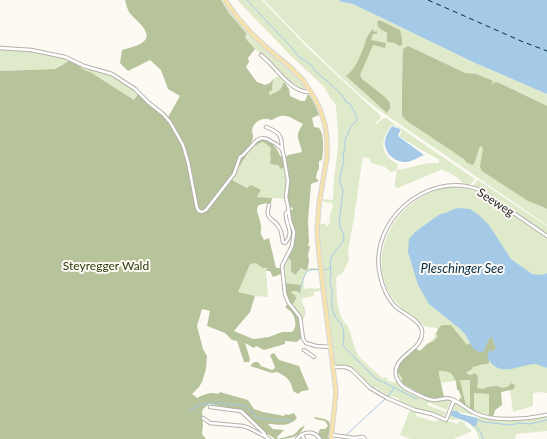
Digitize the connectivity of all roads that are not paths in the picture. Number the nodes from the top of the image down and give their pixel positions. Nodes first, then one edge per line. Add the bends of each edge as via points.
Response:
1 (225, 0) edge
2 (0, 48) edge
3 (261, 55) dead end
4 (311, 92) junction
5 (266, 128) dead end
6 (282, 149) junction
7 (269, 205) dead end
8 (289, 212) junction
9 (547, 236) edge
10 (331, 347) junction
11 (304, 350) dead end
12 (314, 357) dead end
13 (334, 367) junction
14 (454, 400) junction
15 (210, 407) dead end
16 (547, 415) edge
17 (203, 418) dead end
18 (302, 434) junction
19 (331, 437) edge
20 (267, 438) edge
21 (297, 438) edge
22 (337, 438) edge
23 (294, 439) edge
24 (304, 439) edge
25 (320, 439) edge
26 (365, 439) edge

1 - 4 main road via 248,30 294,70
2 - 6 street via 31,50 65,57 84,66 112,74 138,92 170,122 183,145 199,211 202,212 210,204 234,174 240,157 257,140 267,139
3 - 4 street via 292,85 301,91
4 - 10 main road via 322,114 327,140 317,232
5 - 6 street via 278,132
6 - 8 street via 288,178 285,194
7 - 8 street via 268,216 280,229 284,243 290,232 285,215
8 - 10 street via 294,232 292,246 282,266 285,294 300,317 303,339 306,343
9 - 14 street, Seeweg via 480,190 459,185 442,186 421,194 409,201 389,224 379,252 380,277 391,301 418,323 422,333 418,344 399,362 397,378 403,386 430,399
10 - 13 main road
11 - 12 street
13 - 14 street via 351,369 370,388 387,398 446,420
13 - 19 main road via 336,395
14 - 16 street via 486,417 513,419
15 - 20 street via 241,411
17 - 20 street via 210,423 247,427
18 - 21 street
18 - 24 street
18 - 25 street via 314,433
19 - 22 street
21 - 23 street
22 - 26 street via 364,436

